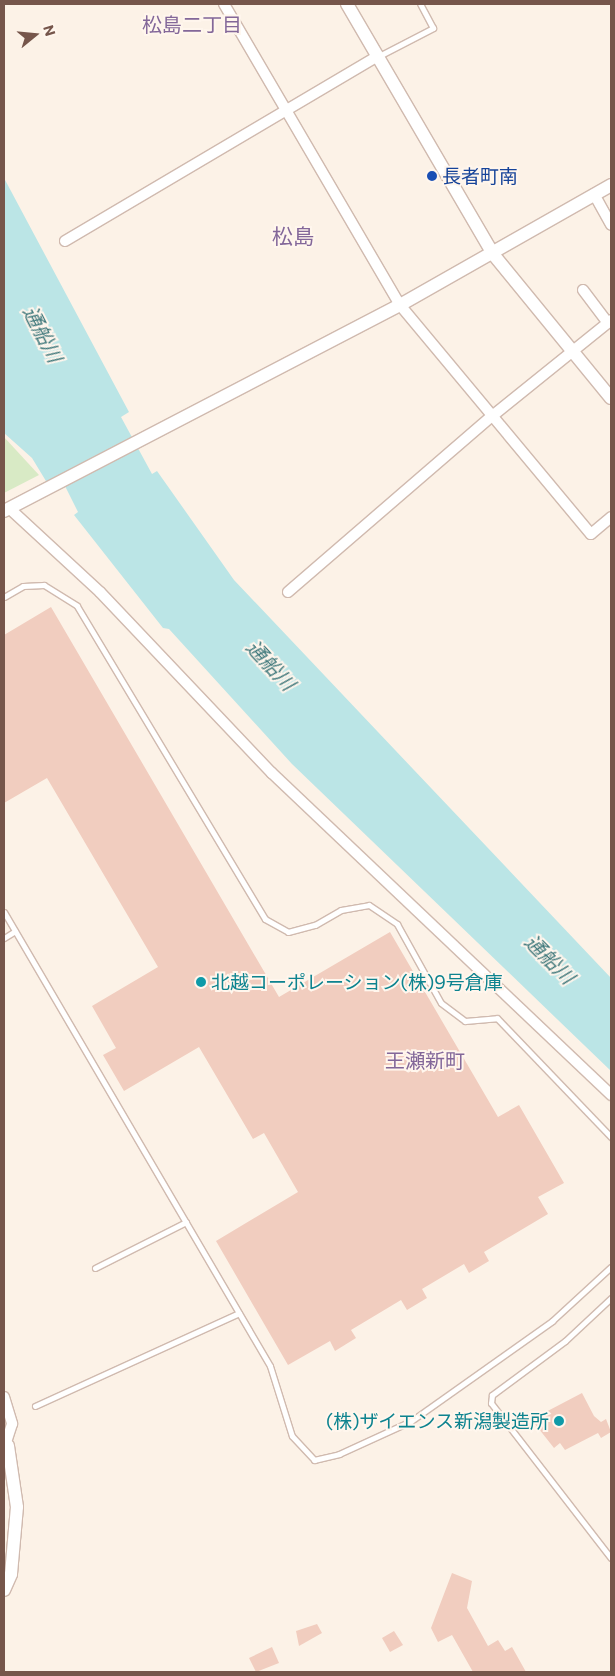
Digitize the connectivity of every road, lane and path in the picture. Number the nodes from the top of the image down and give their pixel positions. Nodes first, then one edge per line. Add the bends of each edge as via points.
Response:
1 (224, 4) edge
2 (347, 4) edge
3 (420, 4) edge
4 (378, 56) junction
5 (286, 111) junction
6 (611, 185) edge
7 (594, 194) junction
8 (611, 225) edge
9 (64, 240) dead end
10 (493, 254) junction
11 (583, 290) dead end
12 (400, 306) junction
13 (609, 322) edge
14 (574, 350) junction
15 (611, 398) edge
16 (491, 417) junction
17 (6, 509) edge
18 (611, 517) edge
19 (288, 592) dead end
20 (4, 597) edge
21 (4, 912) edge
22 (15, 931) junction
23 (4, 938) edge
24 (611, 1095) edge
25 (611, 1137) edge
26 (186, 1222) junction
27 (611, 1267) edge
28 (95, 1268) dead end
29 (611, 1298) edge
30 (239, 1313) junction
31 (4, 1397) edge
32 (35, 1406) dead end
33 (6, 1447) edge
34 (611, 1558) edge
35 (4, 1590) edge

1 - 5 street
2 - 4 street
3 - 4 lane via 434,28
4 - 5 street
4 - 10 street
5 - 9 street
5 - 12 street
6 - 7 street
7 - 8 street
7 - 10 street
10 - 12 street
10 - 14 street
11 - 13 street
12 - 16 street
12 - 17 street
13 - 14 street
14 - 15 street
14 - 16 street
16 - 18 street via 591,534
16 - 19 street
17 - 24 street via 100,592 279,780
20 - 25 lane via 23,586 44,585 77,606 265,918 288,932 315,925 341,910 369,905 396,924 441,1003 465,1022 497,1018
21 - 22 lane
22 - 23 lane
22 - 26 lane
26 - 28 lane
26 - 30 lane
27 - 30 lane via 552,1321 410,1421 339,1454 314,1460 292,1436 270,1366
29 - 34 lane via 565,1341 492,1395 491,1403
30 - 32 lane
31 - 33 street via 12,1424
33 - 35 street via 17,1507 11,1574

